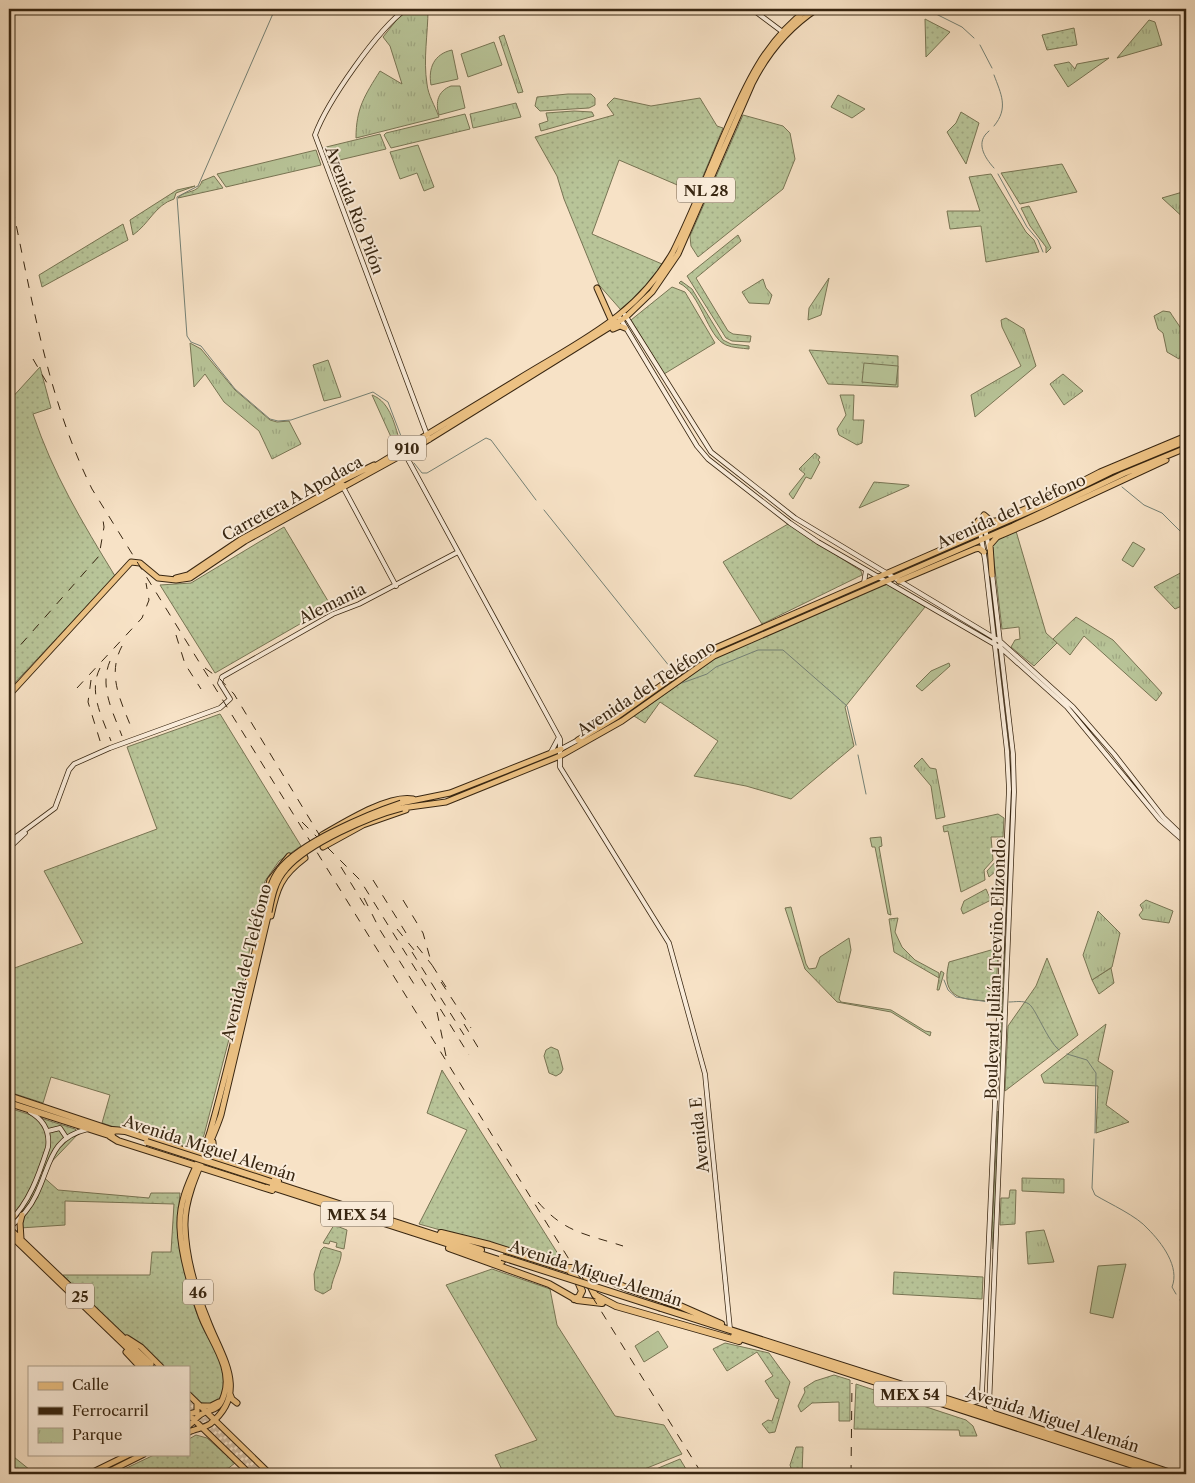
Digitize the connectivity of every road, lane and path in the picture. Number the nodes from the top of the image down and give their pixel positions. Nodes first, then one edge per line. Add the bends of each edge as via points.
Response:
1 (406, 9) edge
2 (752, 9) edge
3 (808, 9) edge
4 (816, 9) edge
5 (784, 33) junction
6 (597, 288) dead end
7 (622, 317) junction
8 (614, 325) junction
9 (625, 328) junction
10 (633, 342) junction
11 (638, 350) junction
12 (647, 350) junction
13 (654, 360) junction
14 (491, 394) dead end
15 (1186, 436) edge
16 (428, 438) junction
17 (1186, 440) edge
18 (1186, 450) edge
19 (406, 455) junction
20 (387, 459) junction
21 (1139, 460) junction
22 (1116, 468) junction
23 (1144, 468) junction
24 (1110, 470) junction
25 (1114, 478) junction
26 (351, 483) junction
27 (343, 487) junction
28 (1059, 508) junction
29 (984, 515) dead end
30 (1009, 518) junction
31 (978, 523) joint
32 (984, 524) dead end
33 (1013, 528) junction
34 (984, 535) junction
35 (997, 537) junction
36 (969, 541) junction
37 (234, 546) junction
38 (983, 551) junction
39 (458, 552) junction
40 (208, 566) junction
41 (866, 570) junction
42 (886, 573) junction
43 (992, 575) junction
44 (187, 576) junction
45 (879, 577) junction
46 (893, 577) junction
47 (887, 580) junction
48 (899, 581) junction
49 (864, 583) junction
50 (396, 586) junction
51 (994, 638) junction
52 (1001, 642) junction
53 (994, 644) junction
54 (1001, 648) junction
55 (994, 652) junction
56 (1009, 655) junction
57 (1002, 659) junction
58 (1003, 673) junction
59 (678, 676) junction
60 (9, 694) edge
61 (559, 737) junction
62 (578, 740) joint
63 (561, 749) junction
64 (550, 754) junction
65 (560, 756) junction
66 (1134, 783) junction
67 (416, 800) junction
68 (422, 805) junction
69 (402, 806) junction
70 (28, 829) junction
71 (331, 830) junction
72 (317, 838) dead end
73 (1186, 838) edge
74 (336, 839) junction
75 (9, 842) edge
76 (1186, 842) edge
77 (323, 847) dead end
78 (9, 848) edge
79 (261, 935) junction
80 (9, 1096) edge
81 (12, 1104) edge
82 (88, 1129) junction
83 (48, 1131) junction
84 (210, 1131) junction
85 (114, 1134) junction
86 (66, 1137) junction
87 (213, 1140) junction
88 (186, 1151) junction
89 (203, 1157) junction
90 (180, 1161) junction
91 (218, 1161) junction
92 (198, 1167) junction
93 (212, 1172) junction
94 (288, 1190) junction
95 (22, 1215) junction
96 (12, 1217) edge
97 (9, 1222) edge
98 (9, 1228) edge
99 (416, 1231) junction
100 (9, 1235) edge
101 (19, 1240) junction
102 (988, 1256) junction
103 (563, 1268) junction
104 (591, 1273) junction
105 (992, 1295) junction
106 (574, 1299) junction
107 (616, 1306) junction
108 (660, 1310) junction
109 (985, 1318) junction
110 (733, 1330) junction
111 (119, 1337) junction
112 (752, 1342) junction
113 (149, 1365) edge
114 (139, 1366) edge
115 (160, 1366) edge
116 (988, 1384) junction
117 (230, 1391) junction
118 (190, 1396) edge
119 (223, 1398) junction
120 (237, 1403) dead end
121 (198, 1404) junction
122 (964, 1404) junction
123 (220, 1412) junction
124 (207, 1413) junction
125 (190, 1414) edge
126 (994, 1414) junction
127 (190, 1415) edge
128 (214, 1420) junction
129 (196, 1421) junction
130 (190, 1424) edge
131 (202, 1427) junction
132 (222, 1427) junction
133 (190, 1432) edge
134 (190, 1432) edge
135 (211, 1436) junction
136 (126, 1456) edge
137 (140, 1456) edge
138 (1154, 1460) dead end
139 (1159, 1471) edge
140 (89, 1474) edge
141 (104, 1474) edge
142 (250, 1474) edge
143 (270, 1474) edge
144 (1174, 1474) edge

1 - 16 main road, Avenida Río Pilón via 386,28 344,81 314,136
2 - 5 main road
3 - 5 main road, NL 28
4 - 5 main road, NL 28
5 - 7 main road, NL 28 via 753,82 678,254 652,292
6 - 8 main road
7 - 8 main road, Carretera A Apodaca / 910
7 - 9 main road
7 - 12 main road
8 - 9 main road
8 - 14 main road via 603,323
8 - 16 main road, Carretera A Apodaca / 910
8 - 16 main road, Carretera A Apodaca / 910
9 - 10 main road
10 - 11 main road
10 - 12 main road via 638,341
11 - 13 main road via 651,366
11 - 41 main road via 704,455 790,523
12 - 13 main road
13 - 42 main road via 711,452 795,518
15 - 22 main road
16 - 19 main road, Carretera A Apodaca / 910
16 - 20 main road, Carretera A Apodaca / 910
17 - 21 main road
18 - 23 main road, Avenida del Teléfono
19 - 26 main road, Carretera A Apodaca / 910
19 - 39 main road
20 - 26 main road, Carretera A Apodaca / 910
20 - 37 main road via 246,533
21 - 22 main road
21 - 23 main road
22 - 24 main road, Avenida del Teléfono
23 - 25 main road, Avenida del Teléfono
23 - 28 main road
24 - 25 main road
24 - 30 main road, Avenida del Teléfono
25 - 28 main road, Avenida del Teléfono
26 - 27 main road, Carretera A Apodaca / 910
27 - 37 main road, Carretera A Apodaca / 910
27 - 37 main road, Carretera A Apodaca / 910
27 - 50 main road
28 - 33 main road
29 - 30 main road via 994,522
30 - 34 main road, Avenida del Teléfono
31 - 34 main road, Boulevard Julián Treviño Elizondo
31 - 36 main road
32 - 34 main road, Boulevard Julián Treviño Elizondo
33 - 34 main road, Avenida del Teléfono
33 - 35 main road
34 - 35 main road
34 - 36 main road, Avenida del Teléfono
34 - 38 main road, Boulevard Julián Treviño Elizondo
34 - 43 main road, Boulevard Julián Treviño Elizondo
35 - 43 main road via 990,545
36 - 38 main road via 978,544
36 - 42 main road, Avenida del Teléfono
36 - 46 main road, Avenida del Teléfono
37 - 40 main road, 910
37 - 44 main road, Carretera A Apodaca / 910
38 - 48 main road via 975,548
38 - 51 main road, Boulevard Julián Treviño Elizondo
39 - 50 main road, Alemania
39 - 61 main road
40 - 44 main road, 910
40 - 44 main road
41 - 45 main road
41 - 49 main road
42 - 45 main road, Avenida del Teléfono
42 - 46 main road
43 - 52 main road, Boulevard Julián Treviño Elizondo
44 - 60 main road via 158,578 140,563 131,562
45 - 47 main road
45 - 49 main road, Avenida del Teléfono
46 - 47 main road, Avenida del Teléfono
46 - 48 main road
47 - 53 main road
47 - 59 main road, Avenida del Teléfono via 714,656
48 - 51 main road
49 - 59 main road, Avenida del Teléfono via 711,650
50 - 70 main road, Alemania via 336,612 220,679 230,699 214,711 74,764 55,808
51 - 52 main road
51 - 53 main road, Boulevard Julián Treviño Elizondo
52 - 54 main road, Boulevard Julián Treviño Elizondo
52 - 66 main road via 1073,707
53 - 54 main road
53 - 55 main road, Boulevard Julián Treviño Elizondo
54 - 56 main road
54 - 57 main road, Boulevard Julián Treviño Elizondo
55 - 58 main road via 998,651
55 - 102 main road, Boulevard Julián Treviño Elizondo via 1009,789
56 - 57 main road
56 - 66 main road via 1073,713
57 - 58 main road, Boulevard Julián Treviño Elizondo
58 - 105 main road, Boulevard Julián Treviño Elizondo via 1013,754 1014,800
59 - 62 main road, Avenida del Teléfono
59 - 65 main road, Avenida del Teléfono via 622,722
61 - 63 main road
61 - 64 main road
62 - 63 main road, Avenida del Teléfono
63 - 64 main road, Avenida del Teléfono
63 - 65 main road
64 - 67 main road, Avenida del Teléfono via 450,793
65 - 68 main road, Avenida del Teléfono via 451,800
65 - 110 main road, Avenida E via 560,767 668,943 705,1074
66 - 73 main road
66 - 76 main road via 1160,820
67 - 69 main road, Avenida del Teléfono
67 - 71 main road via 405,798 379,806
68 - 69 main road, Avenida del Teléfono
68 - 74 main road via 370,822
69 - 79 main road, Avenida del Teléfono, bridge via 353,826 292,862 276,885
70 - 75 main road
70 - 78 main road
71 - 72 main road
71 - 74 main road
74 - 77 main road
79 - 79 main road via 279,885 288,872 306,857 301,849 284,860 270,880 263,905
79 - 84 main road, Avenida del Teléfono
79 - 87 main road, Avenida del Teléfono
80 - 85 highway, Avenida Miguel Alemán / MEX 54
81 - 82 highway, Avenida Miguel Alemán / MEX 54
81 - 83 main road via 34,1114
82 - 85 highway, Avenida Miguel Alemán / MEX 54
82 - 86 main road
83 - 86 main road via 60,1128
83 - 96 main road via 48,1147 43,1162 28,1197
84 - 88 main road via 201,1148
84 - 89 main road, Avenida del Teléfono
85 - 88 highway via 125,1131
85 - 90 highway via 118,1140
85 - 94 highway, Avenida Miguel Alemán / MEX 54
86 - 95 main road via 52,1155 36,1195
87 - 89 main road, Avenida del Teléfono
87 - 91 main road via 213,1153
88 - 89 highway
88 - 90 highway via 187,1157
89 - 91 highway
89 - 92 main road, 46
90 - 92 highway
91 - 93 highway via 210,1166
91 - 94 highway via 267,1176
92 - 93 highway
92 - 117 main road, 46 via 186,1208 186,1239 205,1315 229,1369
92 - 119 main road, 46 via 182,1202 180,1237 200,1314 225,1372
93 - 94 highway via 267,1188
94 - 99 highway, Avenida Miguel Alemán / MEX 54
95 - 98 main road
95 - 101 main road
96 - 97 main road
98 - 101 main road, 25
99 - 103 highway via 490,1245
99 - 106 highway via 465,1255 549,1284
99 - 108 highway, Avenida Miguel Alemán / MEX 54, bridge
99 - 108 highway, Avenida Miguel Alemán / MEX 54, bridge via 444,1243
100 - 101 main road
101 - 111 main road, 25
102 - 105 main road
102 - 109 main road, Boulevard Julián Treviño Elizondo
103 - 104 highway via 575,1267
103 - 106 highway via 573,1274 581,1286 582,1293
104 - 107 highway via 586,1280 594,1293
104 - 110 highway via 680,1306
105 - 116 main road, Boulevard Julián Treviño Elizondo
106 - 107 highway
107 - 112 highway
108 - 110 highway, Avenida Miguel Alemán / MEX 54
108 - 112 highway, Avenida Miguel Alemán / MEX 54
109 - 116 main road
109 - 122 main road, Boulevard Julián Treviño Elizondo via 982,1395 978,1401
110 - 122 highway, Avenida Miguel Alemán / MEX 54
111 - 113 main road, 25
111 - 114 main road
111 - 115 main road via 141,1347
112 - 139 highway, Avenida Miguel Alemán / MEX 54
116 - 126 main road, Boulevard Julián Treviño Elizondo via 989,1407
117 - 120 main road
117 - 123 main road
118 - 121 main road
119 - 121 main road via 214,1406
119 - 124 main road
121 - 124 main road
121 - 125 main road via 197,1412
122 - 126 highway, Avenida Miguel Alemán / MEX 54
123 - 128 main road
123 - 132 main road
124 - 128 main road
124 - 129 main road
126 - 139 highway, Avenida Miguel Alemán / MEX 54
127 - 129 main road
128 - 131 main road
128 - 132 main road
129 - 130 main road
129 - 131 main road
131 - 133 main road
131 - 135 main road
132 - 135 main road via 213,1427
132 - 143 main road
134 - 135 main road
135 - 142 main road
136 - 140 main road
137 - 141 main road
138 - 139 highway
139 - 144 highway, Avenida Miguel Alemán / MEX 54

